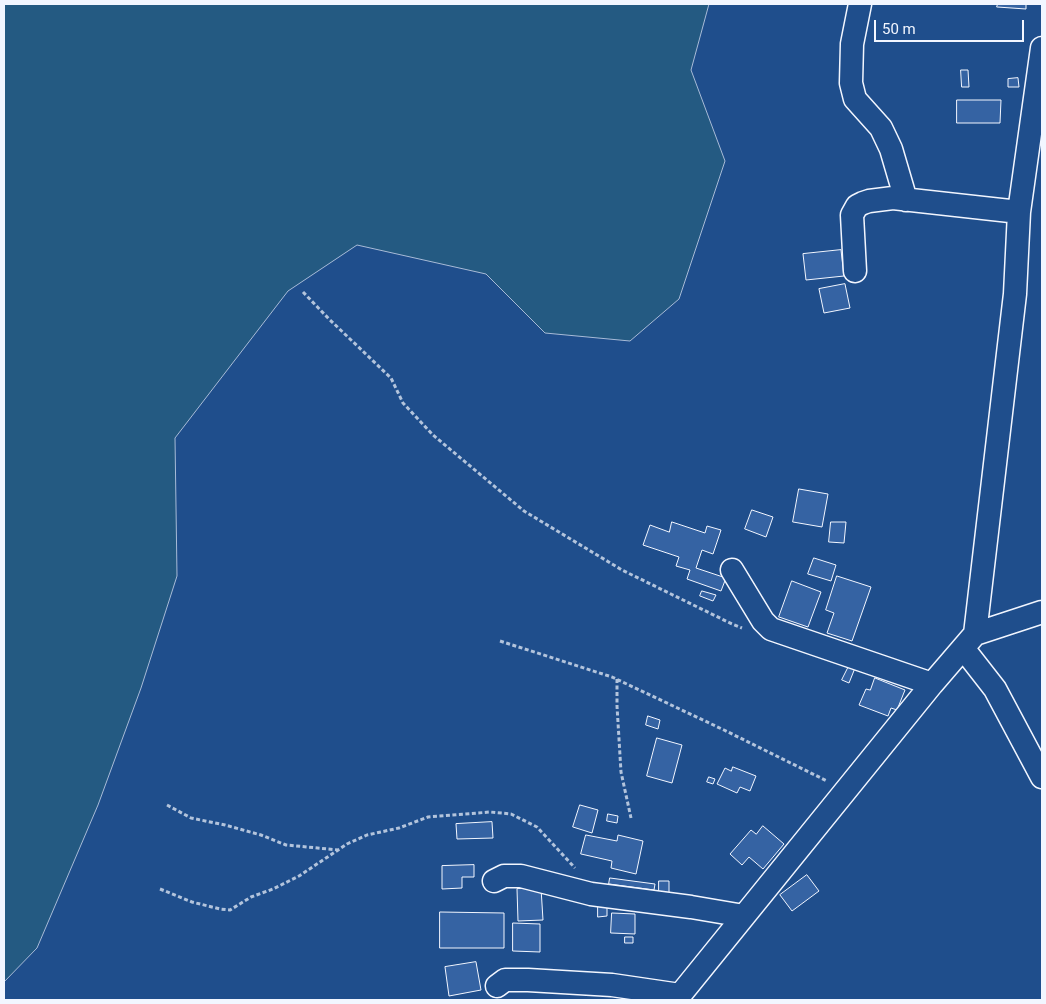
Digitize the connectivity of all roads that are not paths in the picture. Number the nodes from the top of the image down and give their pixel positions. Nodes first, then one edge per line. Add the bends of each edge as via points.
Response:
1 (860, 4) edge
2 (1042, 48) edge
3 (906, 200) junction
4 (1019, 212) junction
5 (854, 271) dead end
6 (732, 570) dead end
7 (1042, 612) edge
8 (969, 641) junction
9 (932, 684) junction
10 (1042, 777) edge
11 (494, 882) dead end
12 (744, 916) junction
13 (497, 986) dead end
14 (678, 998) edge

1 - 3 street via 852,44 850,83 855,99 881,128 891,149
2 - 4 street
3 - 4 street
3 - 5 street via 869,201 854,210
4 - 8 street via 1015,294
6 - 9 street via 763,621 772,629
7 - 8 street
8 - 9 street
8 - 10 street
9 - 12 street
11 - 12 street via 504,876 521,876 591,894
12 - 14 street
13 - 14 street via 505,980 528,980 612,986

